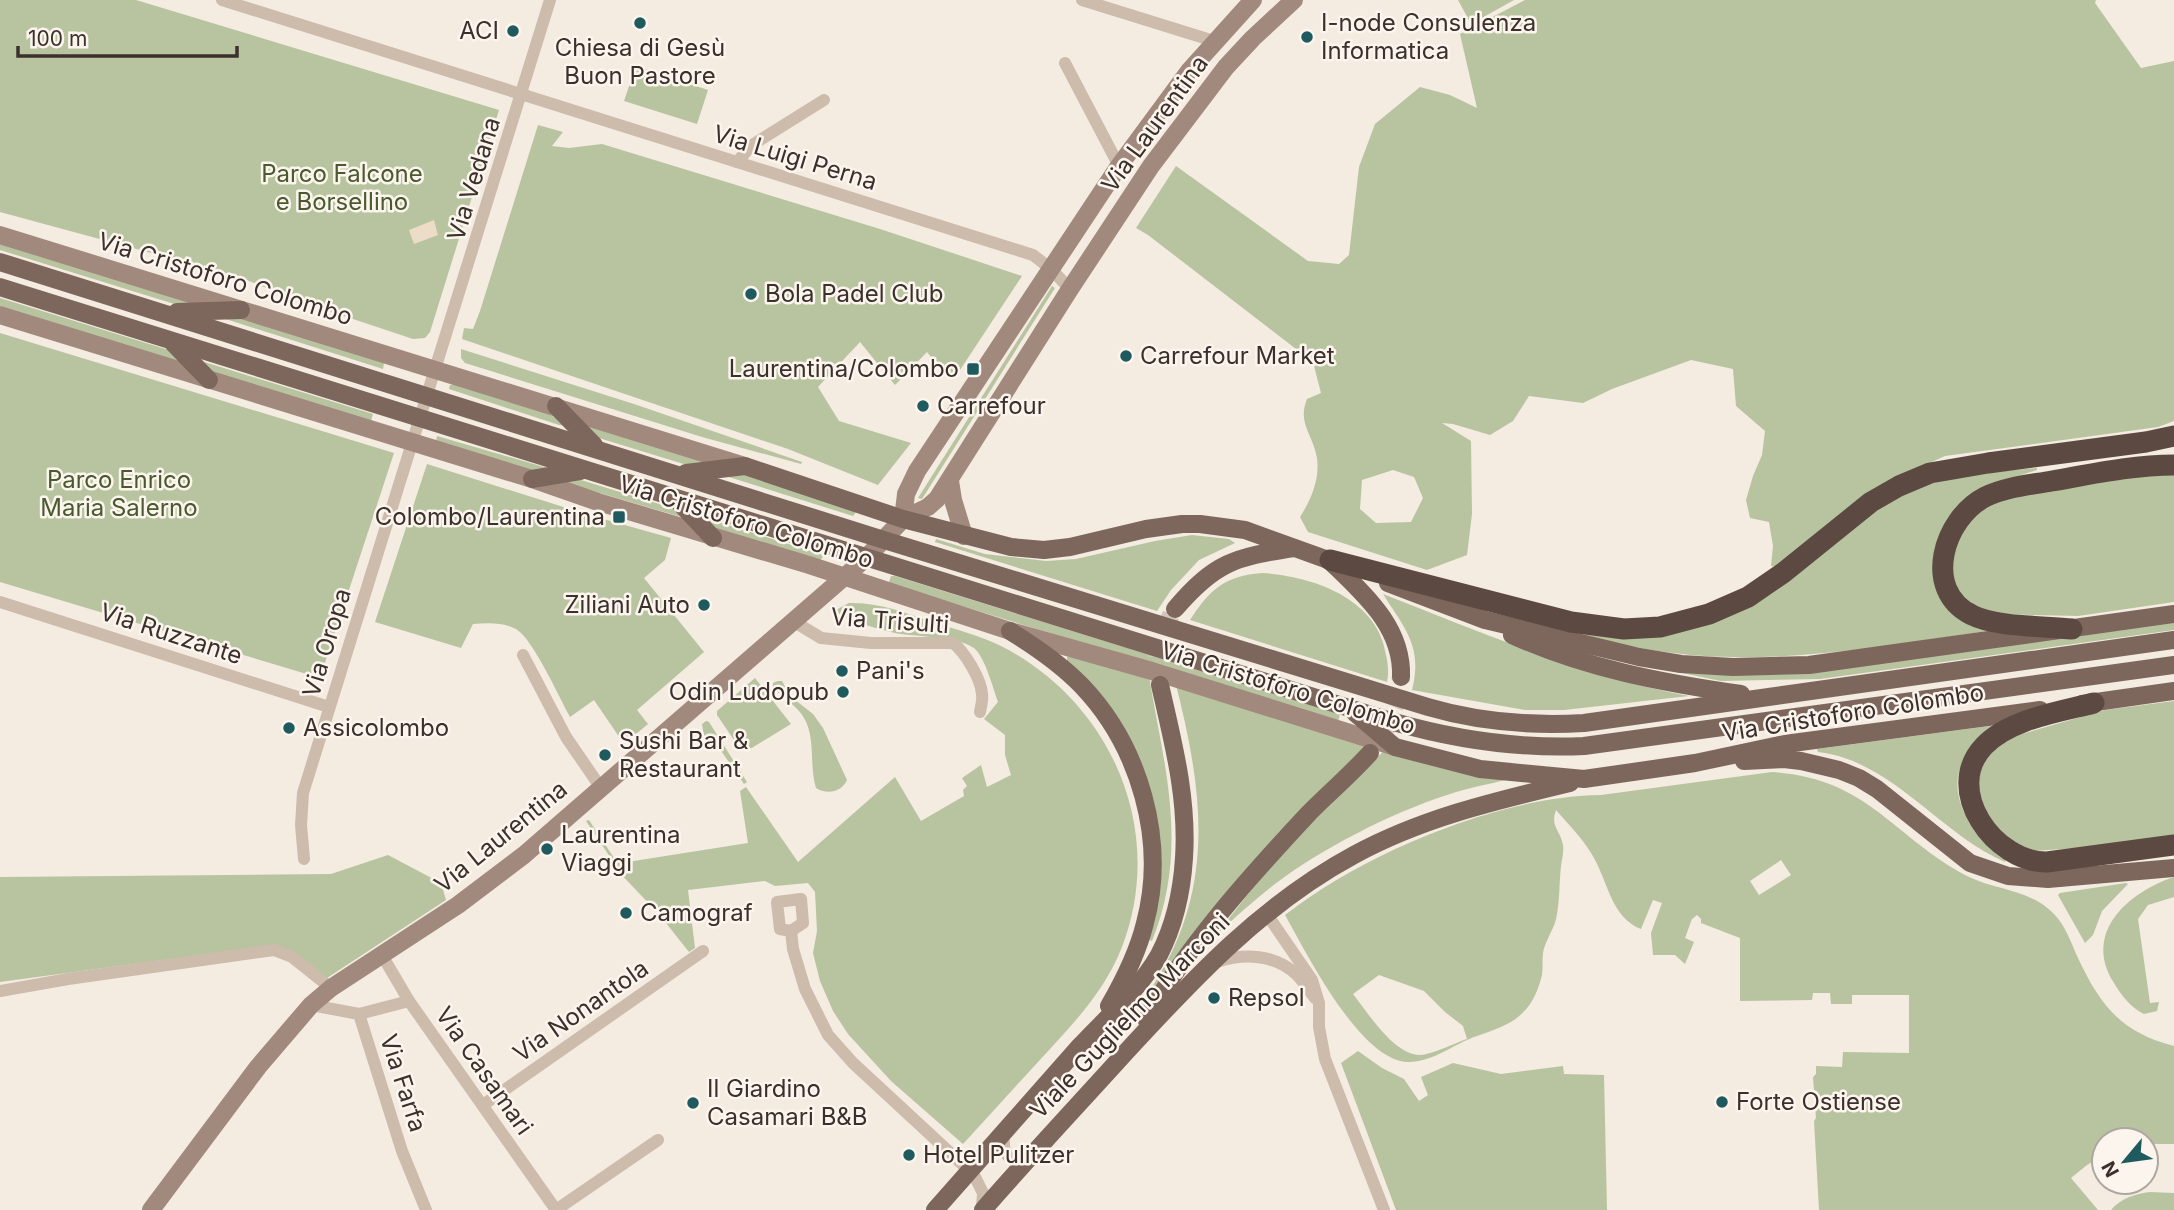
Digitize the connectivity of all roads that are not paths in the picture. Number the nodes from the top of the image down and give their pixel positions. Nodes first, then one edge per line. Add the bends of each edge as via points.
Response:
1 (222, 0) edge
2 (550, 0) edge
3 (1082, 0) edge
4 (1253, 0) edge
5 (1294, 0) edge
6 (1214, 41) junction
7 (1065, 63) dead end
8 (522, 96) junction
9 (824, 100) dead end
10 (737, 162) junction
11 (1119, 166) junction
12 (0, 235) edge
13 (0, 262) edge
14 (1051, 269) junction
15 (0, 287) edge
16 (1070, 289) junction
17 (240, 310) junction
18 (163, 312) junction
19 (0, 315) edge
20 (171, 340) junction
21 (436, 370) junction
22 (209, 380) junction
23 (428, 395) junction
24 (556, 406) junction
25 (420, 419) junction
26 (2174, 436) edge
27 (413, 444) junction
28 (599, 449) junction
29 (2174, 464) edge
30 (745, 466) junction
31 (586, 470) junction
32 (678, 474) junction
33 (532, 479) junction
34 (950, 481) junction
35 (675, 497) junction
36 (903, 519) junction
37 (964, 536) junction
38 (713, 538) junction
39 (884, 540) junction
40 (1297, 548) junction
41 (866, 558) junction
42 (1329, 560) junction
43 (845, 576) junction
44 (0, 602) edge
45 (1175, 609) tunnel mouth
46 (2174, 614) edge
47 (1485, 620) junction
48 (793, 621) junction
49 (2072, 629) junction
50 (1010, 631) junction
51 (2174, 640) edge
52 (523, 655) dead end
53 (2174, 665) edge
54 (1401, 677) tunnel mouth
55 (1160, 685) tunnel mouth
56 (2174, 691) edge
57 (1766, 698) junction
58 (2094, 703) junction
59 (1347, 706) junction
60 (329, 707) junction
61 (980, 712) dead end
62 (1395, 747) junction
63 (1370, 753) dead end
64 (1695, 763) junction
65 (1584, 779) junction
66 (601, 788) junction
67 (2174, 845) edge
68 (304, 859) dead end
69 (2174, 868) edge
70 (1266, 913) junction
71 (791, 931) dead end
72 (703, 951) dead end
73 (382, 955) junction
74 (1209, 964) junction
75 (331, 988) junction
76 (0, 991) edge
77 (409, 1001) junction
78 (1319, 1003) junction
79 (311, 1005) junction
80 (359, 1014) junction
81 (1098, 1027) junction
82 (1129, 1049) junction
83 (483, 1105) junction
84 (1005, 1129) junction
85 (658, 1139) dead end
86 (1023, 1164) junction
87 (970, 1170) junction
88 (151, 1210) edge
89 (426, 1210) edge
90 (556, 1210) edge
91 (935, 1210) edge
92 (983, 1210) edge
93 (1384, 1210) edge

1 - 8 street, Via Luigi Perna
2 - 8 street, Via Vedana
3 - 6 street
4 - 6 main road, Via Laurentina
5 - 16 main road, Via Laurentina via 1253,38 1201,99
6 - 11 main road, Via Laurentina
7 - 11 street
8 - 10 street, Via Luigi Perna
8 - 21 street, Via Vedana
9 - 10 street via 752,145
10 - 14 street, Via Luigi Perna via 1033,255
11 - 14 main road, Via Laurentina
12 - 17 main road, Via Cristoforo Colombo
13 - 18 main road, Via Cristoforo Colombo
14 - 16 street
14 - 36 main road, Via Laurentina via 918,471 908,488
15 - 20 main road, Via Cristoforo Colombo
16 - 34 main road, Via Laurentina
17 - 18 main road
17 - 21 main road, Via Cristoforo Colombo
18 - 23 main road, Via Cristoforo Colombo
19 - 22 main road, Via Cristoforo Colombo
20 - 22 main road
20 - 25 main road, Via Cristoforo Colombo
21 - 23 street
21 - 24 main road, Via Cristoforo Colombo
22 - 27 main road, Via Cristoforo Colombo
23 - 25 street
23 - 28 main road, Via Cristoforo Colombo
24 - 28 main road
24 - 30 main road, Via Cristoforo Colombo
25 - 27 street
25 - 31 main road, Via Cristoforo Colombo
26 - 42 highway via 1930,473 1871,502 1748,597 1709,614 1653,628 1571,622
27 - 33 main road, Via Cristoforo Colombo
27 - 60 street, Via Oropa
28 - 32 main road, Via Cristoforo Colombo
29 - 49 highway via 2009,489 1975,503 1954,525 1943,569 1947,588 1959,607 1985,620
30 - 32 main road
30 - 36 main road, Via Cristoforo Colombo
31 - 33 main road
31 - 35 main road, Via Cristoforo Colombo
32 - 39 main road, Via Cristoforo Colombo
33 - 38 main road, Via Cristoforo Colombo
34 - 36 main road, Via Laurentina via 932,503
34 - 37 main road
35 - 38 main road
35 - 41 main road, Via Cristoforo Colombo
36 - 37 main road, Via Cristoforo Colombo
36 - 39 main road, Via Laurentina
37 - 40 main road, Via Cristoforo Colombo via 1044,550 1200,524 1245,530
38 - 43 main road, Via Cristoforo Colombo
39 - 41 main road, Via Laurentina
39 - 57 main road, Via Cristoforo Colombo via 1479,719 1534,725 1584,723
40 - 42 main road, Via Cristoforo Colombo
40 - 45 main road via 1221,566
41 - 43 main road, Via Laurentina
41 - 59 main road, Via Cristoforo Colombo
42 - 47 main road, Via Cristoforo Colombo
42 - 54 main road via 1388,624
43 - 48 main road, Via Laurentina
43 - 50 main road, Via Cristoforo Colombo
44 - 60 street, Via Ruzzante
46 - 49 main road, Via Cristoforo Colombo
47 - 49 main road, Via Cristoforo Colombo via 1639,657 1733,667 1808,665
47 - 57 main road via 1542,648 1607,669
48 - 61 street, Via Trisulti via 821,638 953,643 963,651 981,687
48 - 66 main road, Via Laurentina
50 - 62 main road, Via Cristoforo Colombo
50 - 81 main road via 1066,671 1105,713 1125,747 1145,802 1152,854 1148,913 1125,976
51 - 57 main road, Via Cristoforo Colombo
52 - 66 street via 566,737
53 - 59 main road, Via Cristoforo Colombo via 1584,746 1525,747 1473,741
55 - 81 main road via 1183,795 1184,859 1179,887 1158,956
56 - 58 main road, Via Cristoforo Colombo
58 - 64 main road, Via Cristoforo Colombo via 1784,744
58 - 67 highway via 2030,721 1984,746 1974,762 1970,783 1978,817 2000,845 2032,861
59 - 62 main road
60 - 68 street, Via Oropa via 303,793
62 - 65 main road, Via Cristoforo Colombo via 1480,769
63 - 82 main road via 1247,882 1156,1001
64 - 65 main road, Via Cristoforo Colombo
64 - 69 main road via 1784,759 1839,770 1877,789 1970,863 2008,876 2048,879
65 - 70 main road, Viale Guglielmo Marconi via 1470,807 1406,830 1312,879
66 - 73 main road, Via Laurentina via 480,890
70 - 74 main road, Viale Guglielmo Marconi
70 - 78 street via 1312,980
71 - 87 street via 805,989 828,1035
72 - 83 street, Via Nonantola
73 - 75 main road, Via Laurentina
73 - 77 street, Via Casamari
74 - 78 street via 1250,955 1273,961 1299,977
74 - 82 main road, Viale Guglielmo Marconi
75 - 76 street via 292,957 274,950
75 - 79 main road, Via Laurentina
77 - 80 street
77 - 83 street, Via Casamari
78 - 93 street via 1325,1059
79 - 80 street, Via Farfa
79 - 88 main road, Via Laurentina via 258,1067
80 - 89 street, Via Farfa via 402,1151
81 - 84 main road, Viale Guglielmo Marconi
82 - 86 main road, Viale Guglielmo Marconi
83 - 90 street, Via Casamari
84 - 86 street, Viale Guglielmo Marconi via 1004,1152
84 - 87 main road, Viale Guglielmo Marconi
85 - 90 street
86 - 92 main road, Viale Guglielmo Marconi
87 - 91 main road, Viale Guglielmo Marconi
87 - 92 street, Viale Guglielmo Marconi via 983,1193

